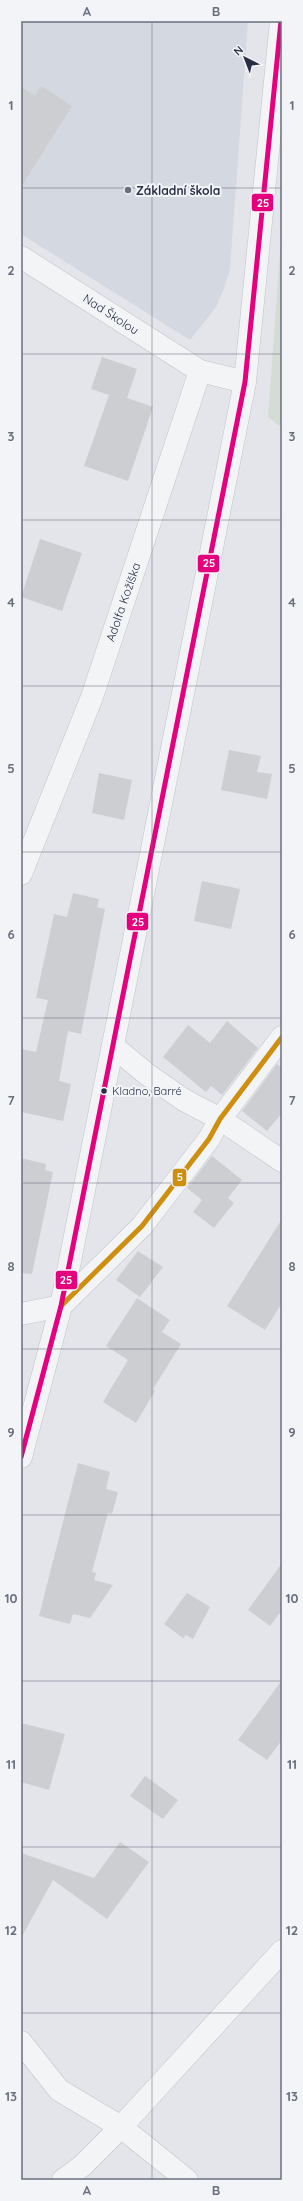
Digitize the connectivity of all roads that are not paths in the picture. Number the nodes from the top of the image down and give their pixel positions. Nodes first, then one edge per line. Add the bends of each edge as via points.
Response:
1 (281, 21) edge
2 (21, 257) edge
3 (200, 371) junction
4 (245, 382) junction
5 (21, 874) edge
6 (282, 1037) edge
7 (114, 1047) junction
8 (220, 1119) junction
9 (282, 1161) edge
10 (61, 1306) junction
11 (21, 1314) edge
12 (21, 1457) edge
13 (282, 1951) edge
14 (21, 2042) edge
15 (121, 2127) junction
16 (63, 2180) edge
17 (187, 2180) edge

1 - 4 street
2 - 3 street, Nad Školou
3 - 4 street
3 - 5 street, Adolfa Kožíška via 92,696
4 - 7 street
6 - 8 street
7 - 8 street via 184,1100
7 - 10 street
8 - 9 street
8 - 10 street via 209,1140 142,1226
10 - 11 street
10 - 12 street
13 - 15 street
14 - 15 street via 59,2090
15 - 16 street via 82,2166
15 - 17 street

